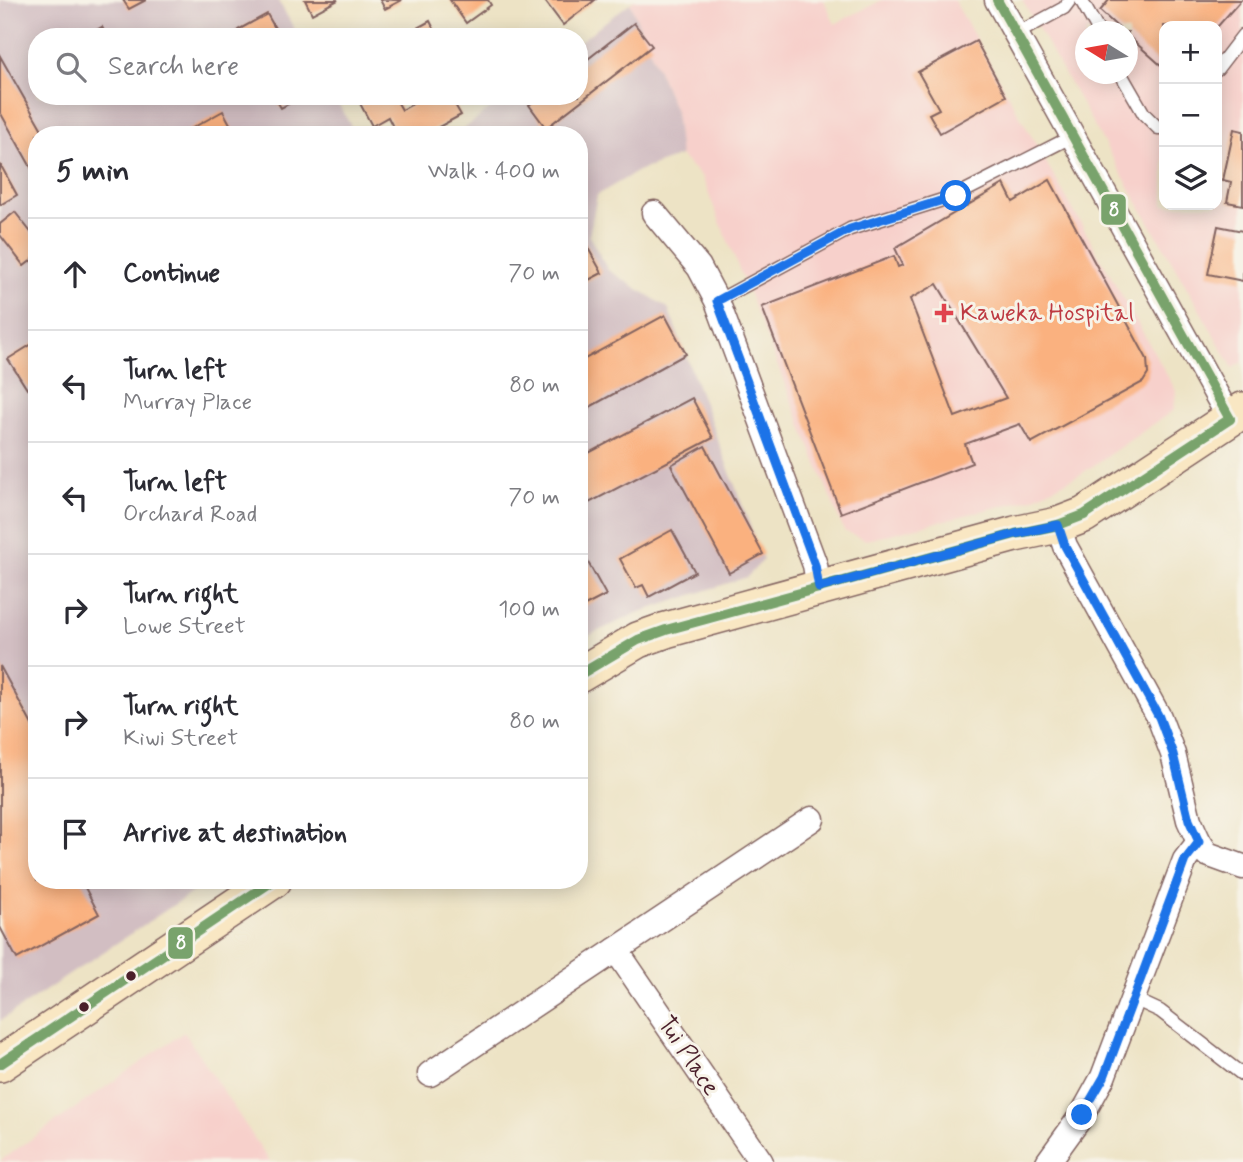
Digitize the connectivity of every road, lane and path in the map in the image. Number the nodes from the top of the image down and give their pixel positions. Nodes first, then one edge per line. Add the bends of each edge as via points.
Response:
1 (997, 0) edge
2 (1070, 0) edge
3 (1081, 0) edge
4 (1093, 21) edge
5 (1016, 34) junction
6 (1243, 35) edge
7 (1222, 62) edge
8 (1127, 84) edge
9 (1159, 128) edge
10 (1073, 136) junction
11 (654, 213) dead end
12 (717, 301) junction
13 (1237, 414) edge
14 (1058, 525) junction
15 (819, 588) junction
16 (588, 670) edge
17 (812, 819) dead end
18 (1199, 842) junction
19 (1243, 867) edge
20 (261, 889) edge
21 (616, 950) junction
22 (1134, 999) junction
23 (0, 1064) edge
24 (430, 1074) dead end
25 (1243, 1075) edge
26 (761, 1162) edge
27 (1048, 1162) edge

1 - 5 street
2 - 5 lane via 1064,8
3 - 4 lane
5 - 10 street
6 - 7 lane
8 - 9 lane via 1144,114
10 - 12 lane via 956,196 850,229
10 - 13 street
11 - 12 street via 699,267
12 - 15 street via 815,565
13 - 14 main road via 1084,515
14 - 15 main road
14 - 18 street via 1065,546 1159,717
15 - 16 main road via 666,630 638,640
17 - 21 street
18 - 19 street via 1207,854
18 - 22 street via 1185,860
20 - 23 main road
21 - 24 street
21 - 26 street, Tui Place
22 - 25 lane via 1160,1012
22 - 27 street via 1104,1077

